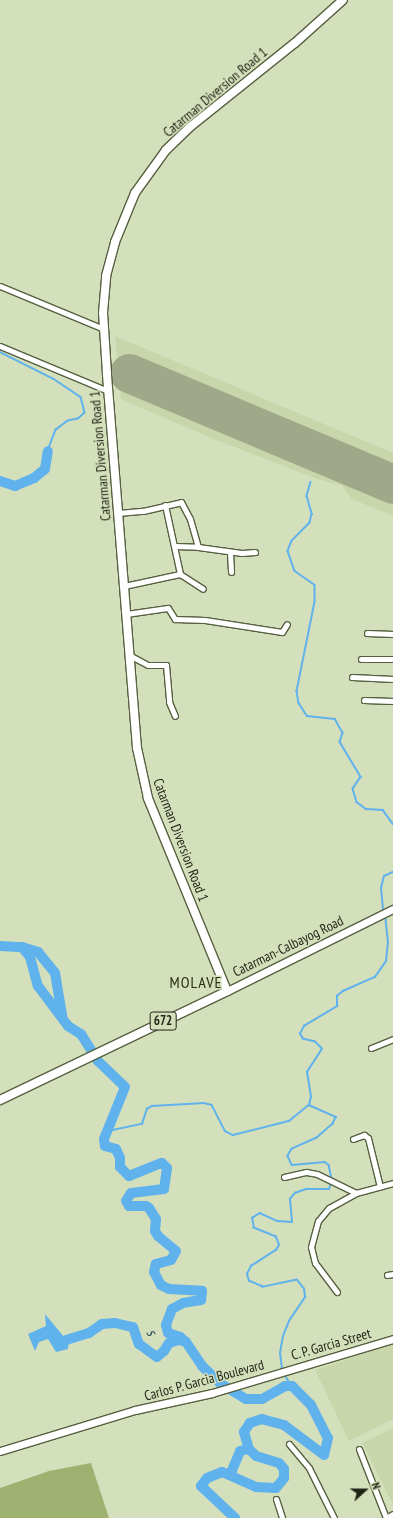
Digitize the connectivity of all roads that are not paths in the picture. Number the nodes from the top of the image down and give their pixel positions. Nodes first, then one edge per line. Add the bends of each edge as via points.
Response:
1 (343, 0) edge
2 (0, 286) edge
3 (104, 330) junction
4 (0, 346) edge
5 (108, 391) junction
6 (166, 505) junction
7 (118, 513) junction
8 (175, 546) junction
9 (198, 547) junction
10 (230, 552) junction
11 (255, 552) dead end
12 (231, 572) dead end
13 (180, 574) junction
14 (124, 586) junction
15 (203, 589) dead end
16 (126, 614) junction
17 (286, 624) dead end
18 (367, 633) dead end
19 (393, 634) edge
20 (129, 655) junction
21 (361, 658) dead end
22 (393, 659) edge
23 (352, 677) dead end
24 (393, 679) edge
25 (364, 700) dead end
26 (393, 701) edge
27 (175, 716) dead end
28 (393, 909) edge
29 (227, 991) junction
30 (393, 1039) edge
31 (371, 1048) dead end
32 (0, 1100) edge
33 (353, 1139) dead end
34 (284, 1177) dead end
35 (393, 1184) edge
36 (380, 1187) junction
37 (356, 1193) junction
38 (337, 1292) dead end
39 (393, 1339) edge
40 (276, 1373) joint
41 (289, 1444) dead end
42 (20, 1447) junction
43 (359, 1449) dead end
44 (0, 1451) edge
45 (0, 1455) edge
46 (276, 1499) dead end
47 (389, 1517) edge
48 (282, 1518) edge
49 (334, 1518) edge

1 - 3 main road, Catarman Diversion Road 1 via 295,43 190,127 150,171 135,193 114,242 106,276
2 - 3 street
3 - 5 main road, Catarman Diversion Road 1
4 - 5 street
5 - 7 main road, Catarman Diversion Road 1
6 - 7 street via 143,511
6 - 8 street
6 - 9 street via 181,502 190,519
7 - 14 main road, Catarman Diversion Road 1
8 - 9 street
8 - 13 street
9 - 10 street
10 - 11 street
10 - 12 street
13 - 14 street
13 - 15 street
14 - 16 main road, Catarman Diversion Road 1
16 - 17 street via 168,608 175,619 205,620 282,632
16 - 20 main road, Catarman Diversion Road 1
18 - 19 street
20 - 27 street via 148,665 166,665 169,702
20 - 29 main road, Catarman Diversion Road 1 via 137,748 148,798
21 - 22 street
23 - 24 street
25 - 26 street
28 - 29 main road, Catarman-Calbayog Road / 672
29 - 32 main road, Catarman-Calbayog Road / 672
30 - 31 street
33 - 36 street via 364,1135 368,1138
34 - 37 street via 306,1172 318,1174
35 - 36 street
36 - 37 street
37 - 38 street via 328,1208 318,1221 311,1247 314,1263
39 - 40 main road, C. P. Garcia Street
40 - 42 main road, Carlos P. Garcia Boulevard
41 - 49 street via 310,1468
42 - 44 main road, Carlos P. Garcia Boulevard
42 - 45 main road, Carlos P. Garcia Boulevard
43 - 47 street
46 - 48 street

